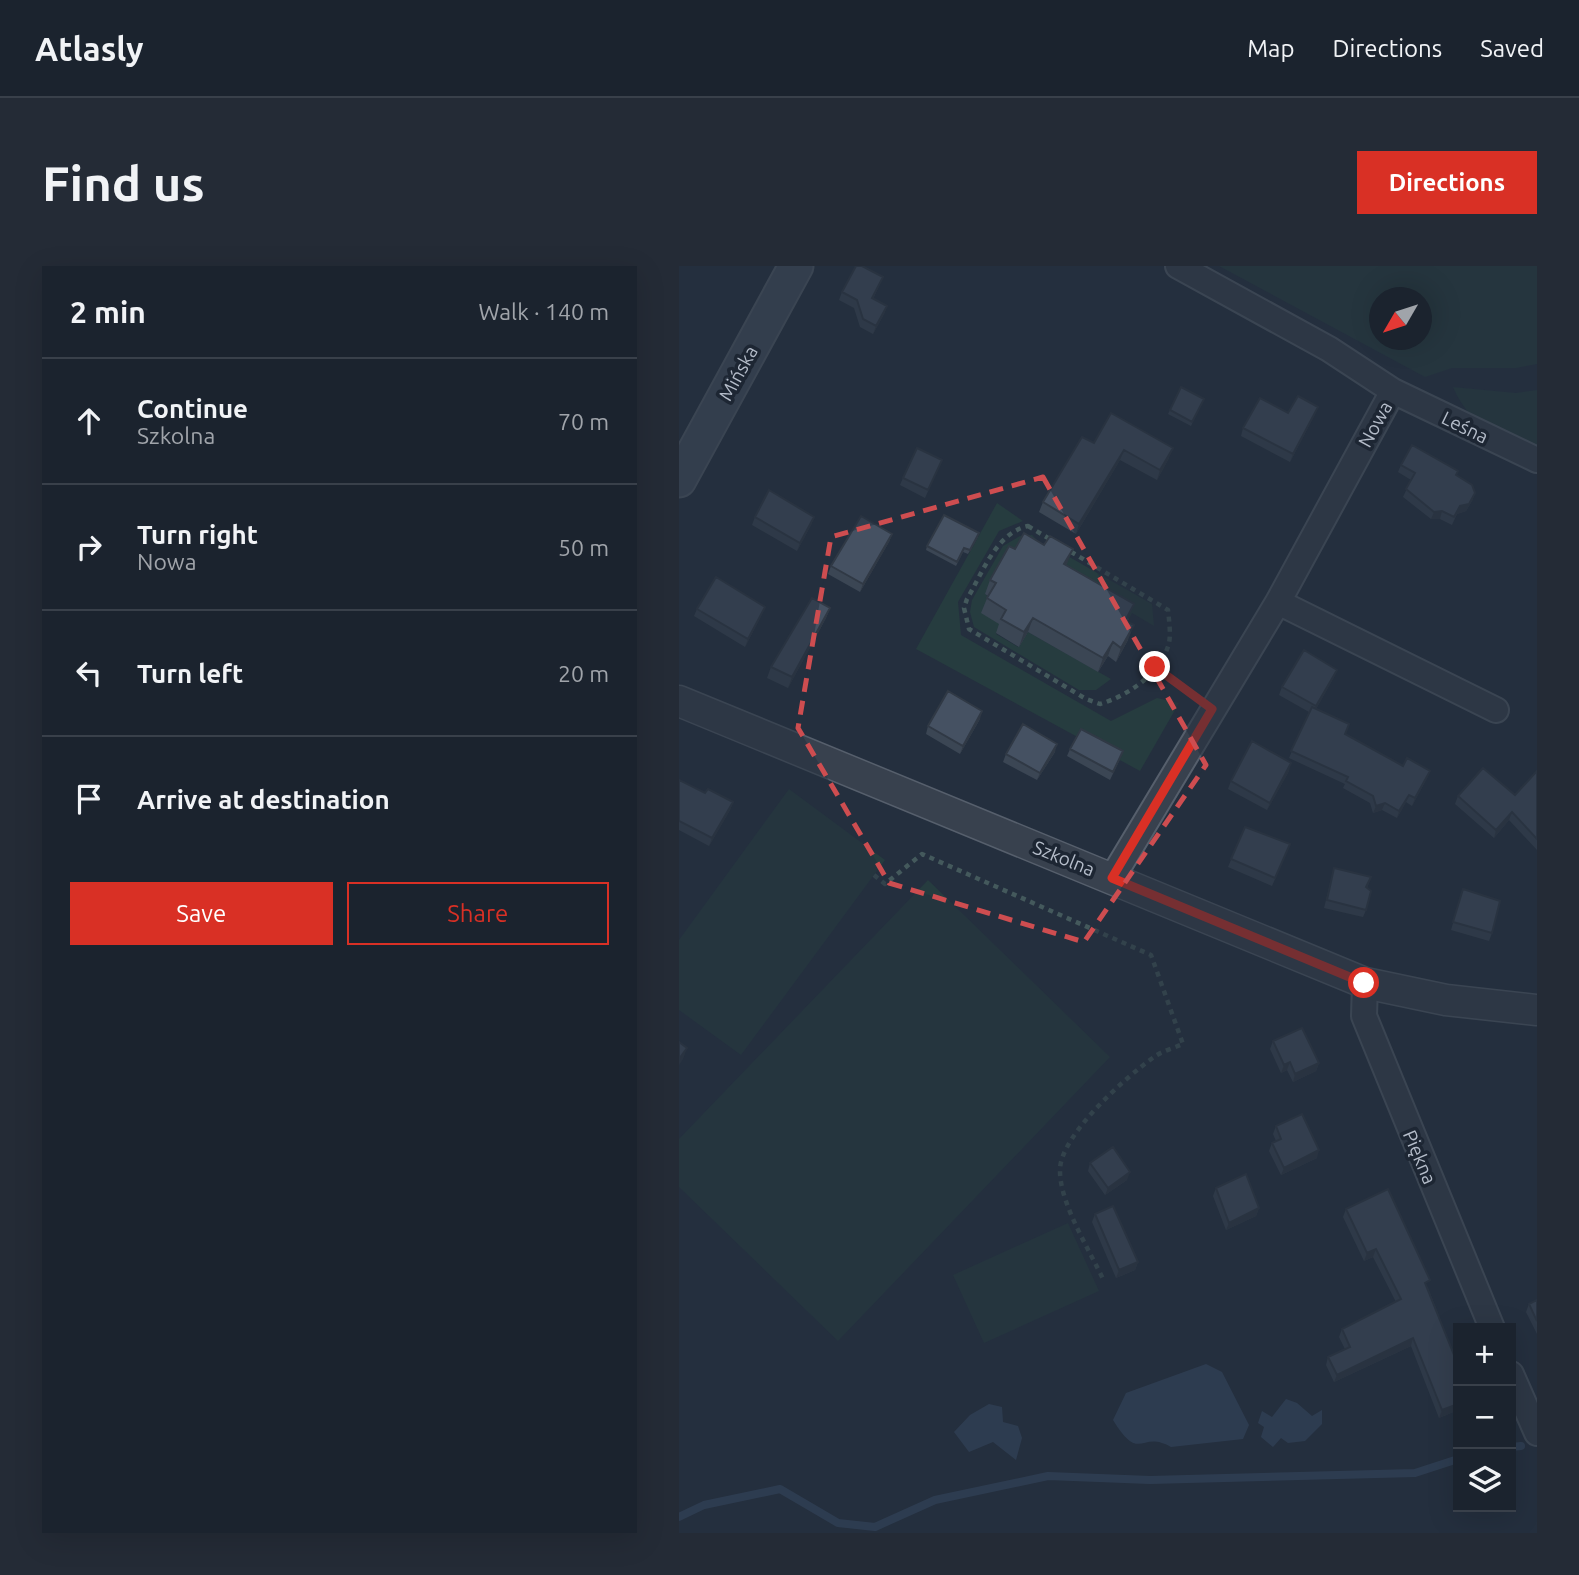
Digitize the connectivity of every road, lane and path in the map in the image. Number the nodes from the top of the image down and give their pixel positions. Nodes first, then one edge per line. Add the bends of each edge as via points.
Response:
1 (796, 266) edge
2 (1178, 266) edge
3 (1393, 391) junction
4 (1537, 460) edge
5 (679, 480) edge
6 (1278, 601) junction
7 (1155, 667) junction
8 (679, 701) edge
9 (1212, 709) junction
10 (1496, 710) dead end
11 (874, 875) dead end
12 (1112, 878) junction
13 (1364, 983) junction
14 (1537, 1010) edge
15 (1104, 1281) dead end
16 (1490, 1323) edge
17 (1516, 1385) edge
18 (1537, 1433) edge

1 - 5 main road, Mińska
2 - 3 street, Nowa via 1329,349
3 - 4 street, Leśna
3 - 6 street, Nowa
6 - 9 street, Nowa
6 - 10 street
7 - 7 path via 1169,642 1168,610 1028,526 1003,538 967,599 965,620 977,635 1086,699 1100,704 1119,697
7 - 9 path
8 - 12 street, Szkolna
9 - 12 street, Nowa
11 - 15 path via 885,884 922,854 1151,956 1183,1044 1156,1055 1127,1080 1083,1124 1060,1158 1062,1188
12 - 13 street, Szkolna
13 - 14 street, Szkolna via 1446,1000
13 - 16 street, Piękna via 1364,1016
17 - 18 street

